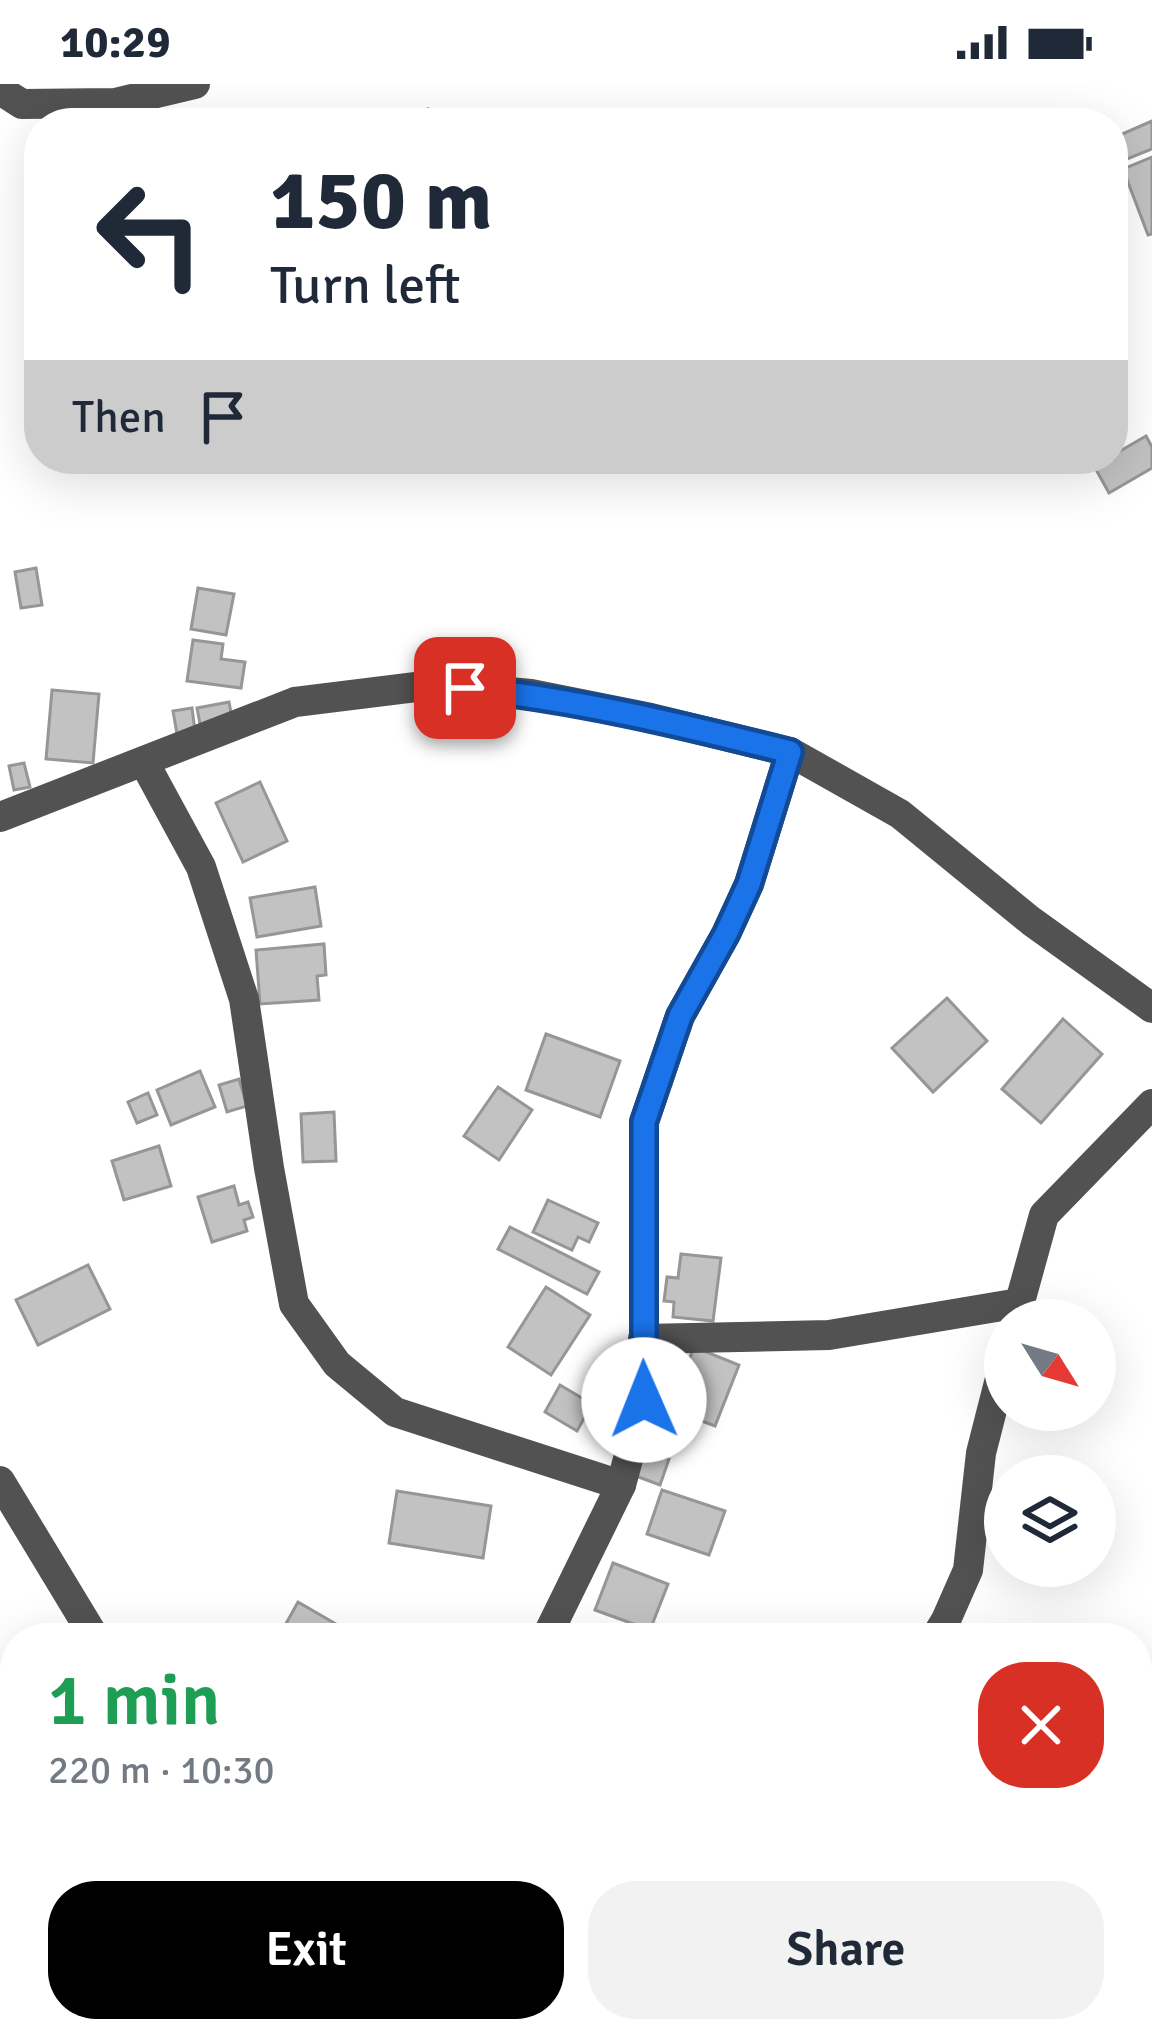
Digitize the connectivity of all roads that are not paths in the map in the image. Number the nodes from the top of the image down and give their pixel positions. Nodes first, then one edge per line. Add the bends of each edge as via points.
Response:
1 (195, 84) edge
2 (0, 90) edge
3 (790, 752) junction
4 (144, 762) junction
5 (0, 817) edge
6 (1152, 1008) edge
7 (1152, 1104) edge
8 (1021, 1299) edge
9 (984, 1316) edge
10 (643, 1339) junction
11 (987, 1431) edge
12 (0, 1481) edge
13 (621, 1485) junction
14 (86, 1623) edge
15 (553, 1623) edge
16 (944, 1623) edge

1 - 2 street via 115,103 22,104
3 - 4 street via 531,694 432,685 295,702
3 - 6 street via 900,814
3 - 10 street via 749,884 680,1016 644,1122
4 - 5 street
4 - 13 street via 201,867 244,999 294,1304 337,1364 394,1412
7 - 8 street via 1044,1215
9 - 10 street via 829,1335
10 - 13 street via 644,1400
11 - 16 street via 968,1570
12 - 14 street
13 - 15 street

